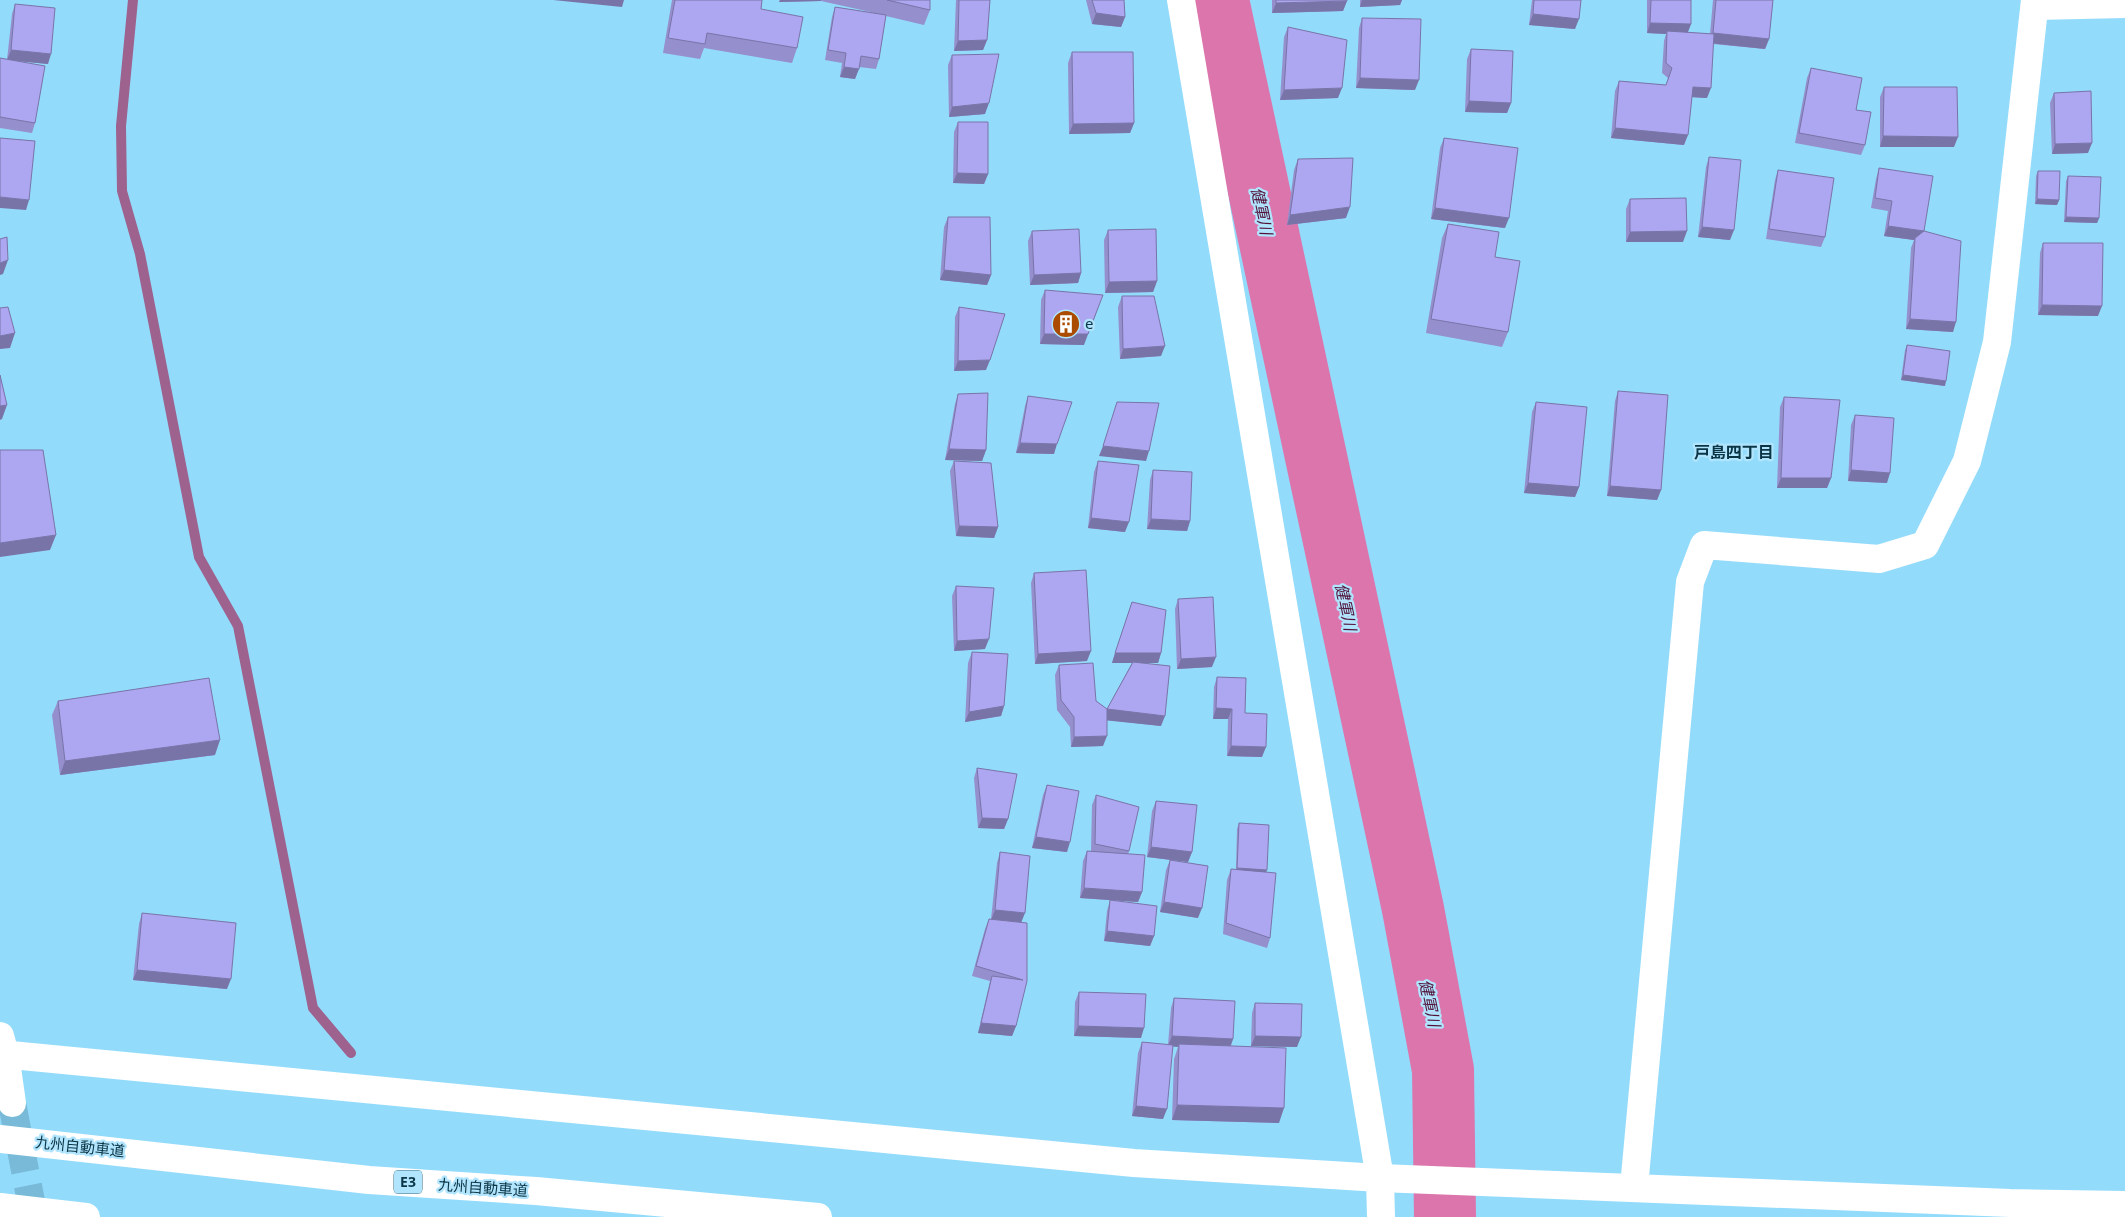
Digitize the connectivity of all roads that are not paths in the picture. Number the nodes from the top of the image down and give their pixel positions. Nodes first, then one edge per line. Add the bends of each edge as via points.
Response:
1 (1181, 0) edge
2 (2035, 3) edge
3 (2125, 4) edge
4 (2, 1048) edge
5 (12, 1103) tunnel mouth
6 (0, 1139) edge
7 (1380, 1178) junction
8 (1634, 1187) junction
9 (2125, 1205) edge
10 (0, 1207) edge
11 (86, 1217) edge
12 (818, 1217) edge
13 (1381, 1217) edge

1 - 7 main road
2 - 3 main road
2 - 8 main road via 1997,342 1967,461 1925,546 1879,559 1704,544 1690,582
4 - 5 main road
4 - 7 main road via 1134,1163
6 - 12 main road, 九州自動車道 / E3 via 369,1180 536,1191
7 - 8 main road
7 - 13 main road
8 - 9 main road
10 - 11 main road

